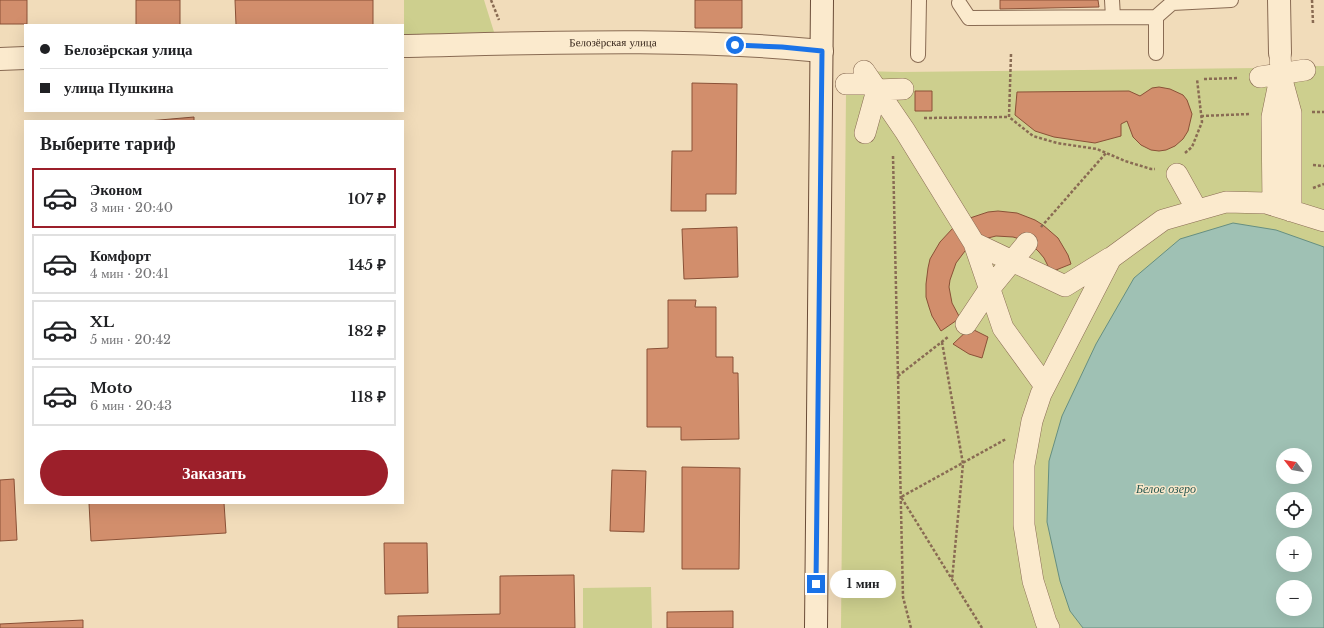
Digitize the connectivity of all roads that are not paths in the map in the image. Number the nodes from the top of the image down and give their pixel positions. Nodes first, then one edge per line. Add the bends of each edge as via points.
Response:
1 (822, 0) edge
2 (919, 0) edge
3 (1112, 0) edge
4 (1230, 0) edge
5 (1279, 0) edge
6 (959, 3) dead end
7 (1112, 17) junction
8 (1156, 17) junction
9 (404, 46) edge
10 (822, 51) junction
11 (1156, 53) dead end
12 (918, 55) dead end
13 (24, 58) edge
14 (0, 59) edge
15 (1280, 63) junction
16 (1305, 70) dead end
17 (1260, 77) road end
18 (903, 88) dead end
19 (1282, 113) junction
20 (1172, 166) road end
21 (1283, 201) junction
22 (1197, 210) junction
23 (1324, 221) edge
24 (1027, 242) road end
25 (974, 243) junction
26 (1111, 258) junction
27 (1012, 260) junction
28 (990, 288) junction
29 (966, 324) road end
30 (1045, 386) junction
31 (816, 628) edge
32 (1049, 628) edge

1 - 10 main road
2 - 12 lane
3 - 7 lane
4 - 8 lane via 1172,3
5 - 15 main road
6 - 7 lane via 969,18
7 - 8 lane
8 - 11 lane
9 - 10 main road, Белозёрская улица via 672,42
10 - 31 main road
13 - 14 main road
15 - 16 street
15 - 17 street
15 - 19 street
18 - 25 street via 862,86 897,131
19 - 21 street
19 - 21 street via 1294,163
20 - 22 street
21 - 22 street via 1226,202
21 - 23 street
22 - 26 street via 1163,220
24 - 27 street
25 - 27 street
25 - 28 street
26 - 27 street via 1065,286
26 - 30 street
27 - 28 street
28 - 29 street
28 - 30 street via 1003,328
30 - 32 street via 1025,429 1024,525 1033,581

